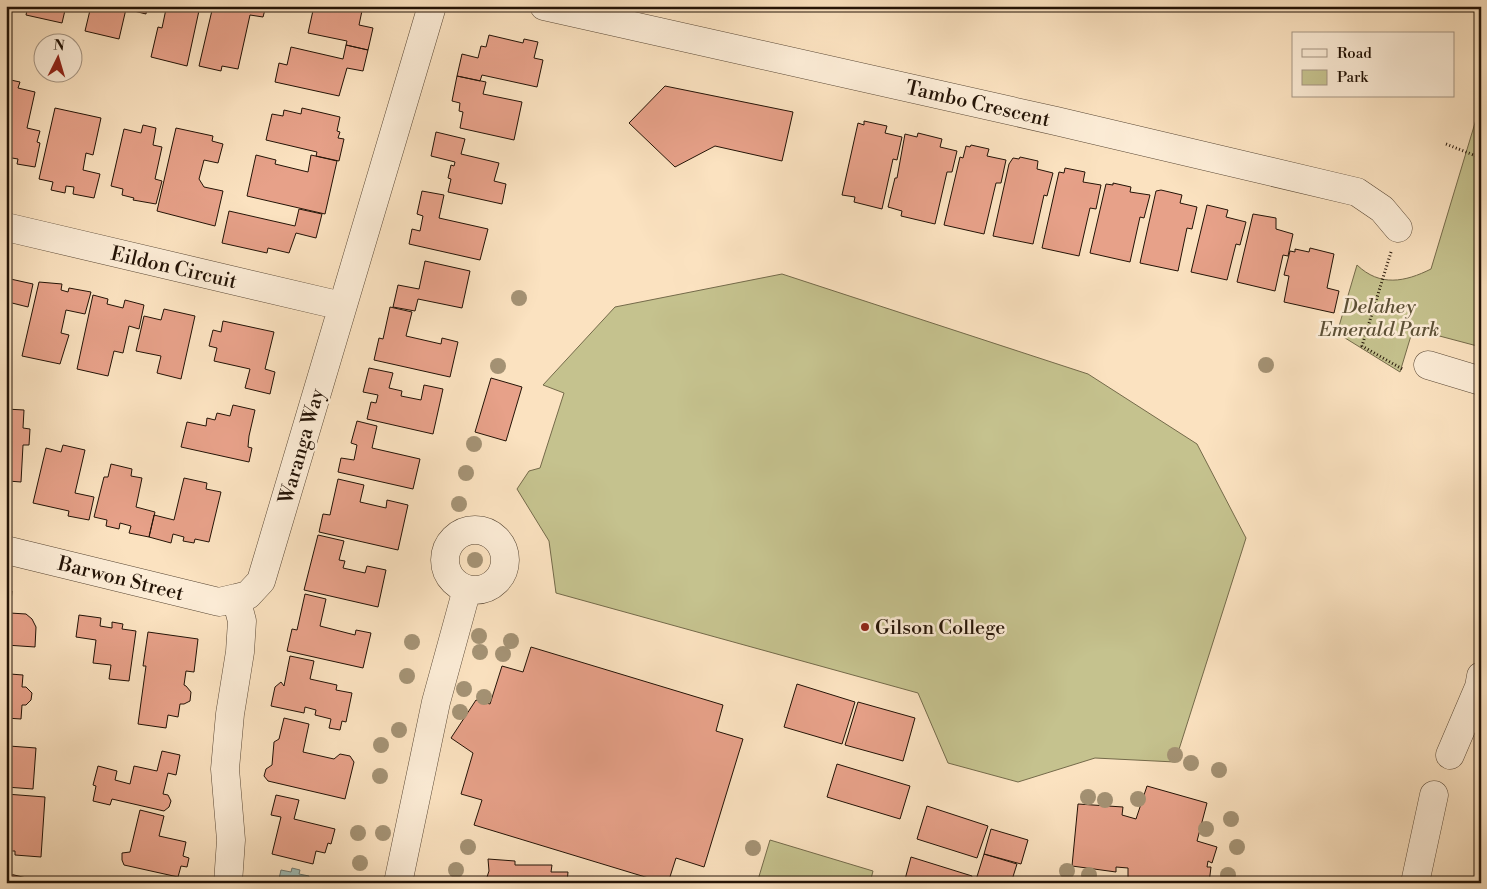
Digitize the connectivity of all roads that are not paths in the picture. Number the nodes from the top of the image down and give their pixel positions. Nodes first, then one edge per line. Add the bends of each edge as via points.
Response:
1 (432, 6) edge
2 (544, 6) edge
3 (6, 228) edge
4 (1398, 228) road end
5 (342, 306) junction
6 (1417, 368) road end
7 (1481, 381) edge
8 (6, 550) edge
9 (467, 588) dead end
10 (236, 598) junction
11 (1481, 676) edge
12 (1450, 755) dead end
13 (1434, 795) dead end
14 (228, 883) edge
15 (398, 883) edge
16 (1415, 883) edge

1 - 5 street, Waranga Way
2 - 4 street, Tambo Crescent via 1357,192 1382,209
3 - 5 street, Eildon Circuit
5 - 10 street, Waranga Way via 262,581 248,595
6 - 7 street
8 - 10 street, Barwon Street via 219,602
9 - 15 street via 436,702
10 - 14 street via 242,621 225,769 231,840
11 - 12 street
13 - 16 street

